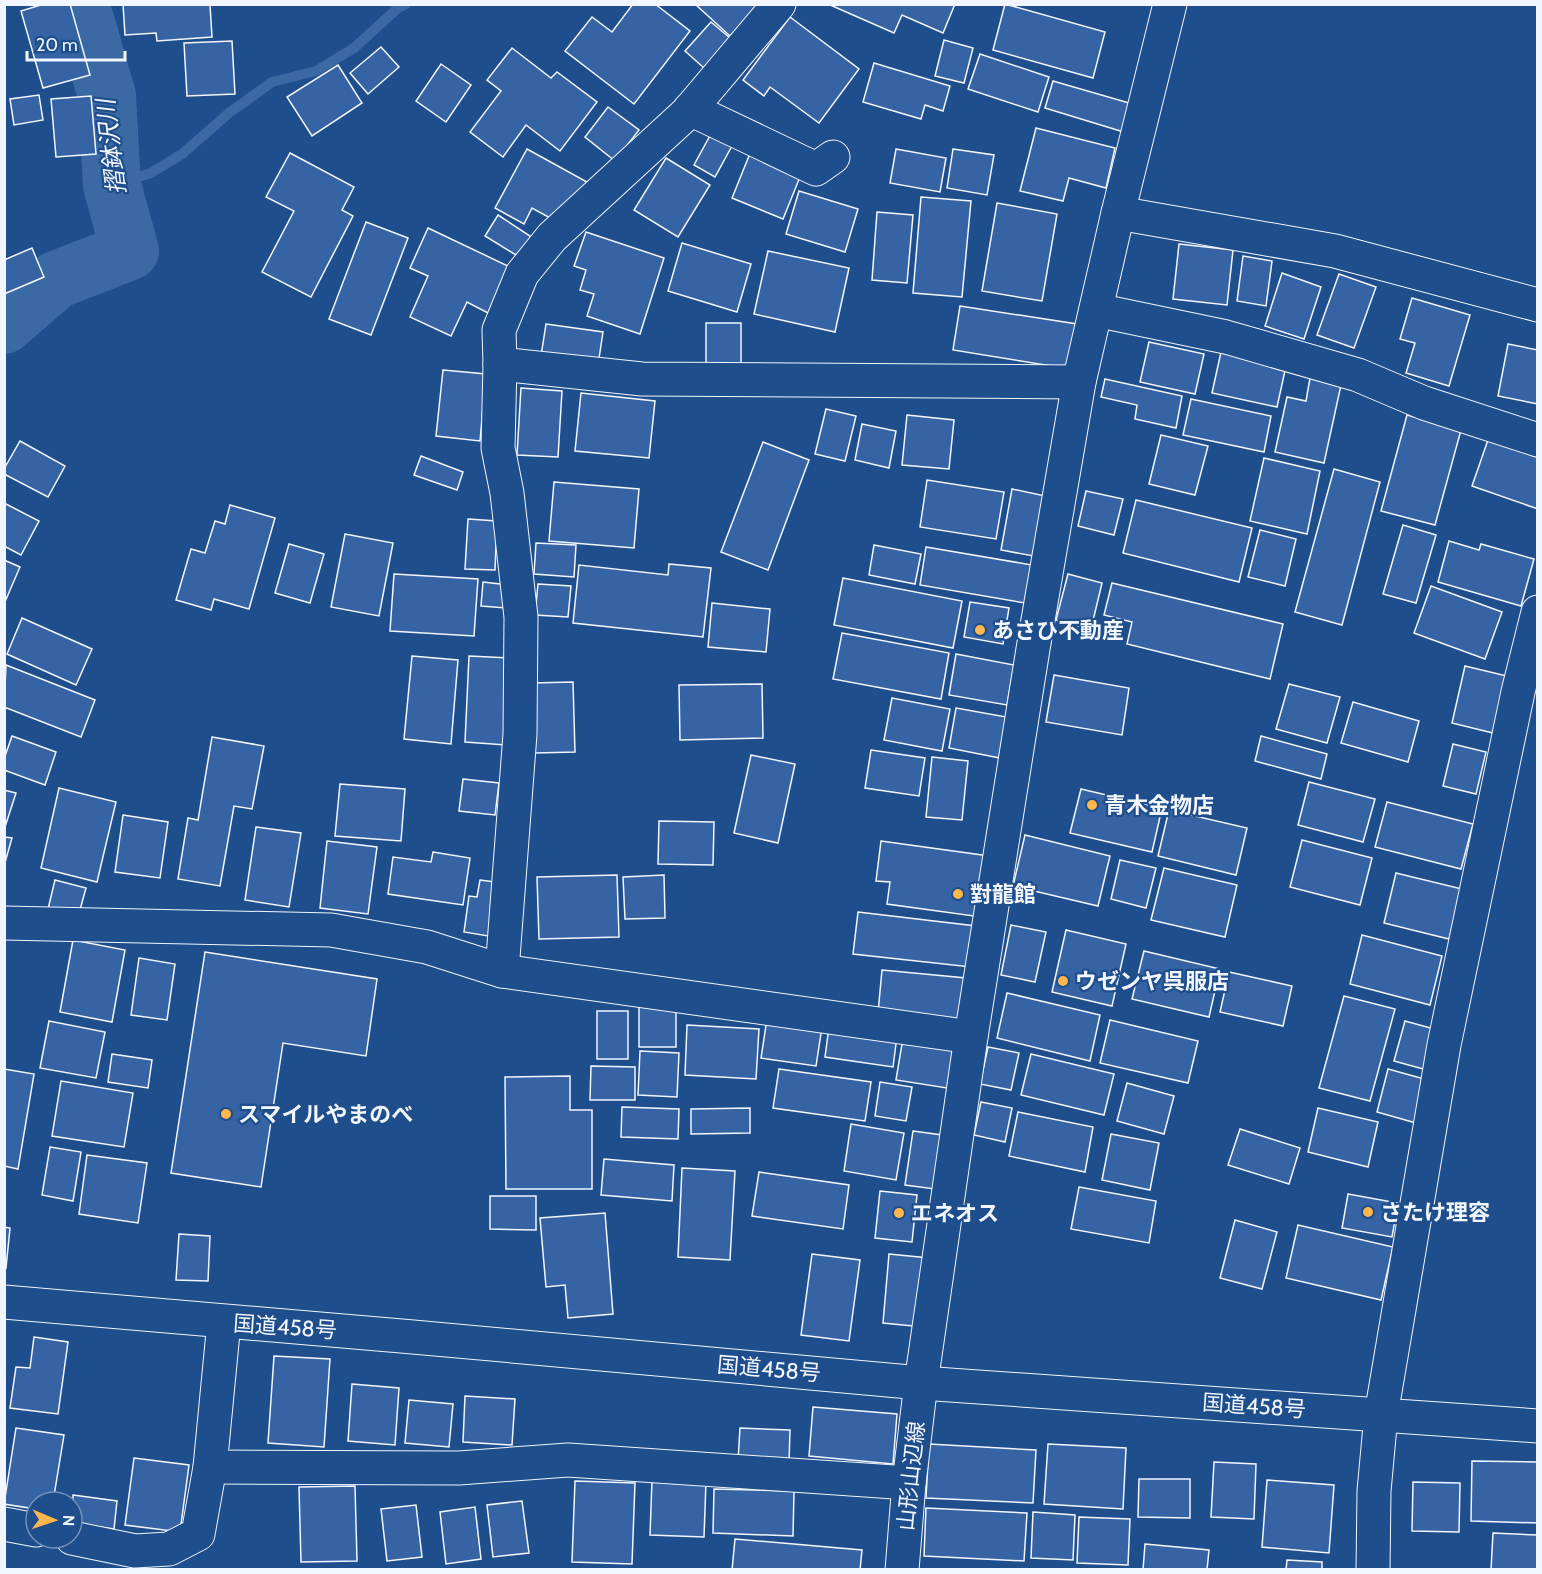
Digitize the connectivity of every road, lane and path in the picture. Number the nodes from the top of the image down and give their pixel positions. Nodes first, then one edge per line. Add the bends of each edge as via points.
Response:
1 (779, 4) edge
2 (1170, 4) edge
3 (690, 109) junction
4 (833, 157) dead end
5 (1118, 213) junction
6 (1538, 305) edge
7 (1096, 310) junction
8 (500, 364) junction
9 (1079, 382) junction
10 (1538, 440) edge
11 (1538, 612) edge
12 (4, 923) edge
13 (502, 971) junction
14 (971, 1037) junction
15 (4, 1302) edge
16 (225, 1322) junction
17 (921, 1383) junction
18 (1381, 1415) junction
19 (1538, 1426) edge
20 (210, 1467) junction
21 (909, 1483) junction
22 (4, 1524) edge
23 (24, 1528) edge
24 (84, 1540) edge
25 (902, 1569) edge
26 (1373, 1569) edge

1 - 3 main road
2 - 5 main road, 山形山辺線
3 - 4 main road via 816,168
3 - 8 main road via 552,237 522,274 499,330
5 - 6 main road via 1335,251
5 - 7 main road, 山形山辺線
7 - 9 main road, 山形山辺線
7 - 10 main road via 1227,338 1358,375
8 - 9 main road via 642,379
8 - 13 main road via 498,448 521,617 520,735
9 - 14 main road, 山形山辺線
11 - 18 main road via 1444,1045
12 - 13 main road via 331,930 427,947
13 - 14 main road
14 - 17 main road, 山形山辺線
15 - 16 main road, 国道458号
16 - 17 main road, 国道458号
16 - 20 main road
17 - 18 main road, 国道458号
17 - 21 main road, 山形山辺線
18 - 19 main road, 国道458号
18 - 26 main road via 1374,1491
20 - 21 main road via 459,1468 568,1460
20 - 24 main road via 198,1534 169,1549 135,1551
21 - 25 main road, 山形山辺線
22 - 23 main road

